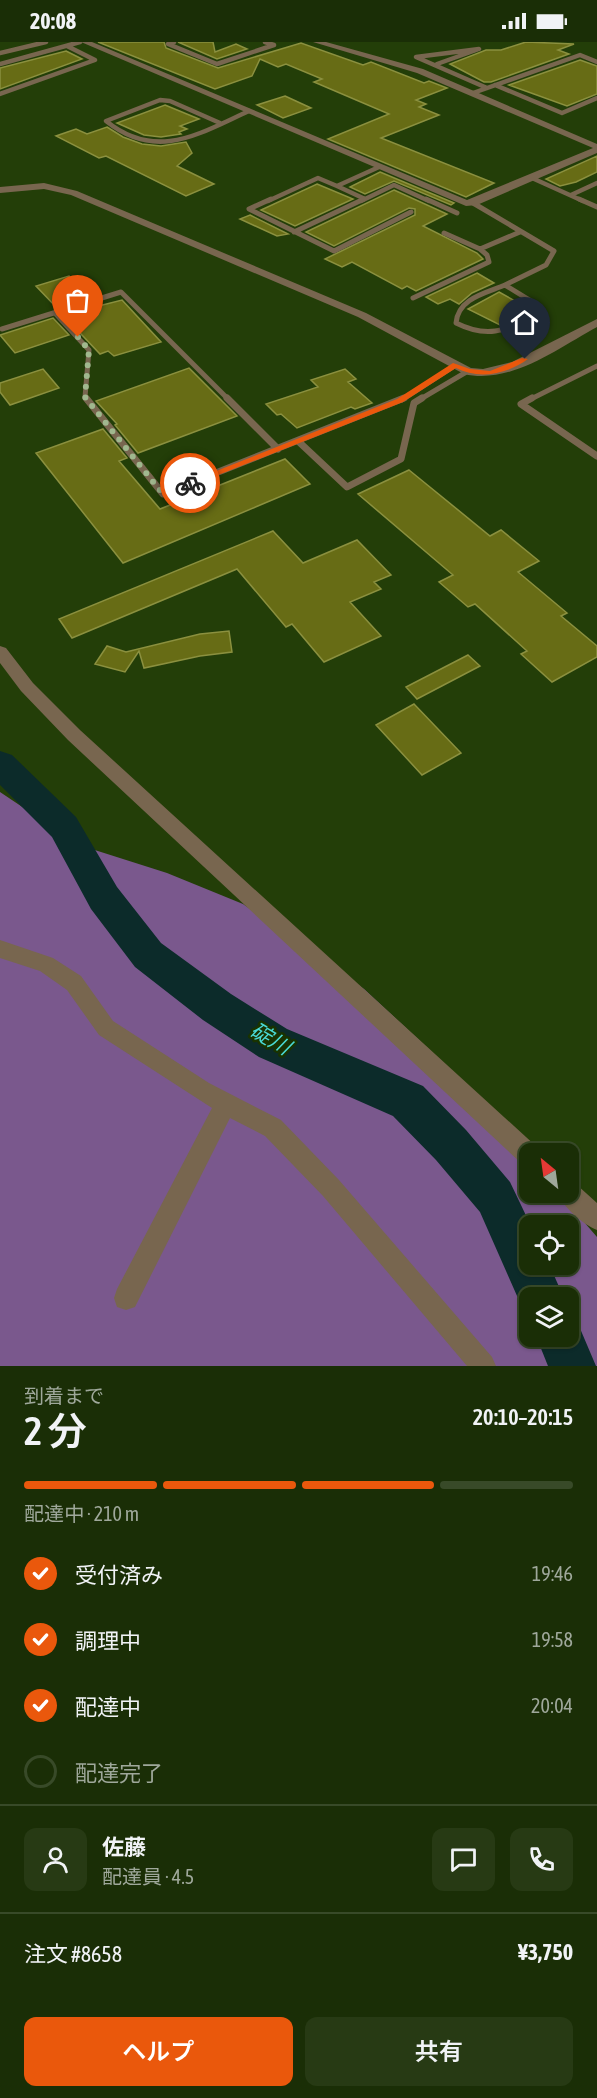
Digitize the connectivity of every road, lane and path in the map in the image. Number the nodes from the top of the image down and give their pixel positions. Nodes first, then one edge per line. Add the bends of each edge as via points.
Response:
1 (45, 42) edge
2 (80, 42) edge
3 (85, 42) edge
4 (174, 42) edge
5 (265, 42) edge
6 (317, 42) edge
7 (67, 46) junction
8 (0, 53) edge
9 (597, 62) edge
10 (0, 64) edge
11 (437, 64) junction
12 (495, 85) junction
13 (487, 88) junction
14 (473, 93) junction
15 (0, 94) edge
16 (597, 98) edge
17 (249, 111) junction
18 (220, 123) junction
19 (597, 148) edge
20 (380, 166) junction
21 (532, 178) junction
22 (597, 183) edge
23 (337, 186) junction
24 (0, 190) edge
25 (571, 195) junction
26 (364, 199) junction
27 (474, 203) junction
28 (597, 207) edge
29 (411, 212) dead end
30 (458, 213) dead end
31 (294, 232) junction
32 (520, 232) junction
33 (444, 233) dead end
34 (480, 249) junction
35 (505, 285) junction
36 (413, 298) dead end
37 (55, 313) junction
38 (597, 322) edge
39 (2, 329) dead end
40 (456, 365) junction
41 (597, 366) edge
42 (468, 371) junction
43 (298, 441) junction
44 (278, 448) junction
45 (597, 456) edge
46 (0, 652) edge
47 (0, 949) edge
48 (226, 1103) junction
49 (519, 1146) edge
50 (579, 1202) edge
51 (597, 1218) edge
52 (126, 1298) dead end
53 (483, 1366) edge

1 - 8 lane
2 - 7 lane
3 - 17 street
4 - 5 lane via 168,44 217,64 274,45
6 - 14 street via 398,64
7 - 10 lane
7 - 15 lane via 95,60
9 - 12 lane via 580,55
11 - 11 lane via 416,57 479,50 447,60
11 - 13 lane
12 - 13 lane
12 - 16 lane via 562,113
13 - 14 lane
14 - 19 street
17 - 18 lane
17 - 20 street
18 - 18 lane via 198,138 164,144 148,142 106,121 160,100
19 - 21 street
20 - 23 lane
20 - 27 street
21 - 25 lane
21 - 27 street
22 - 25 lane
23 - 26 lane
23 - 31 lane via 318,178 249,209
24 - 40 street via 44,186 74,193 352,310
25 - 28 lane
26 - 30 lane via 394,185
26 - 31 lane
27 - 32 lane
29 - 31 lane via 334,251
32 - 34 lane
32 - 35 lane via 554,251 546,265
33 - 34 lane
34 - 36 lane via 489,262
35 - 35 lane via 542,310 501,332 489,334 476,333 456,322 459,308
37 - 39 lane
37 - 44 lane via 122,292
37 - 44 lane via 89,350 85,397 163,494
38 - 42 street via 507,369 491,373
40 - 42 street
40 - 43 lane via 400,401
41 - 45 lane via 521,404
42 - 43 lane via 414,403 401,459 347,487
43 - 44 lane
46 - 49 street via 27,687 74,735
47 - 48 street via 55,970 74,983 106,1028 201,1091
48 - 52 street
48 - 53 street via 273,1128 331,1188
50 - 51 street

